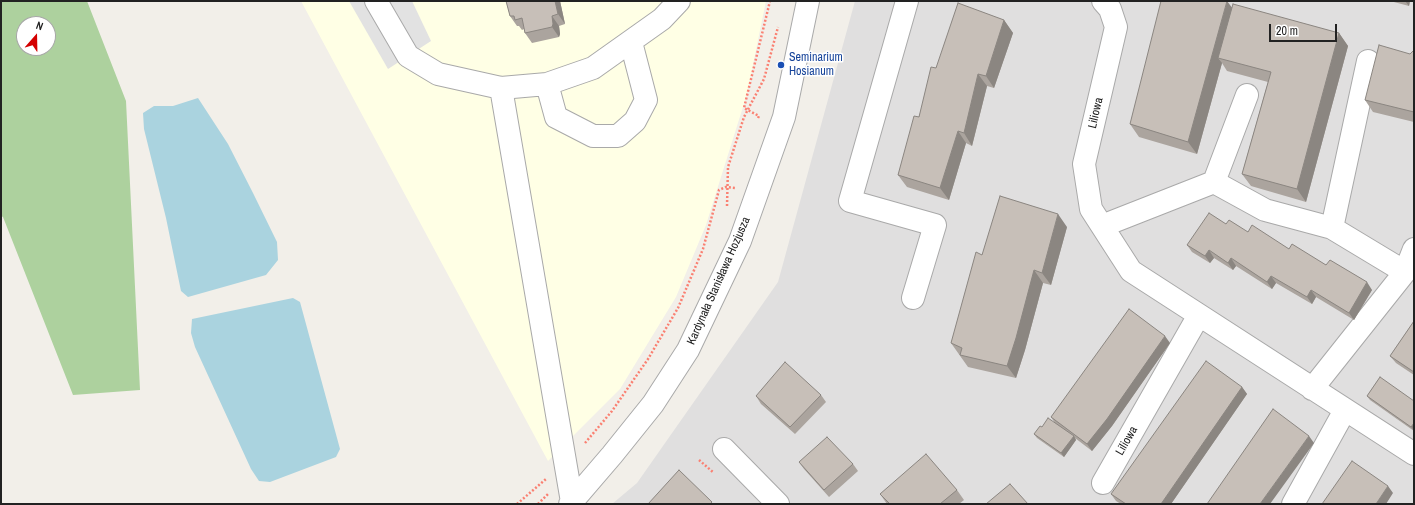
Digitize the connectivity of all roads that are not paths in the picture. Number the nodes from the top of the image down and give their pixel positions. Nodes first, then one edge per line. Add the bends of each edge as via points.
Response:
1 (376, 1) edge
2 (679, 1) edge
3 (808, 1) edge
4 (907, 1) edge
5 (1103, 1) edge
6 (631, 42) junction
7 (1368, 61) dead end
8 (547, 84) junction
9 (501, 88) junction
10 (1247, 95) dead end
11 (1214, 182) junction
12 (1102, 226) junction
13 (1332, 228) junction
14 (1414, 249) edge
15 (1404, 272) junction
16 (913, 298) dead end
17 (1199, 315) junction
18 (1312, 389) junction
19 (1345, 410) junction
20 (724, 449) dead end
21 (1414, 454) edge
22 (1103, 483) dead end
23 (571, 503) edge
24 (778, 504) edge
25 (1293, 504) edge

1 - 9 street via 408,56 438,74
2 - 6 street via 662,19
3 - 23 street, Kardynała Stanisława Hozjusza via 784,117 740,241 684,356 653,404
4 - 16 street via 850,201 935,225
5 - 12 street, Liliowa via 1110,9 1116,27 1084,164 1090,209
6 - 8 street via 593,68
6 - 8 street via 646,100 635,121 618,136 593,136 556,117
7 - 13 street
8 - 9 street
9 - 23 street
10 - 11 street
11 - 12 street
11 - 13 street via 1265,210
12 - 17 street, Liliowa via 1131,271
13 - 15 street
14 - 15 street
15 - 18 street
17 - 18 street, Liliowa
17 - 22 street, Liliowa
18 - 19 street, Liliowa
19 - 21 street, Liliowa
19 - 25 street
20 - 24 street

